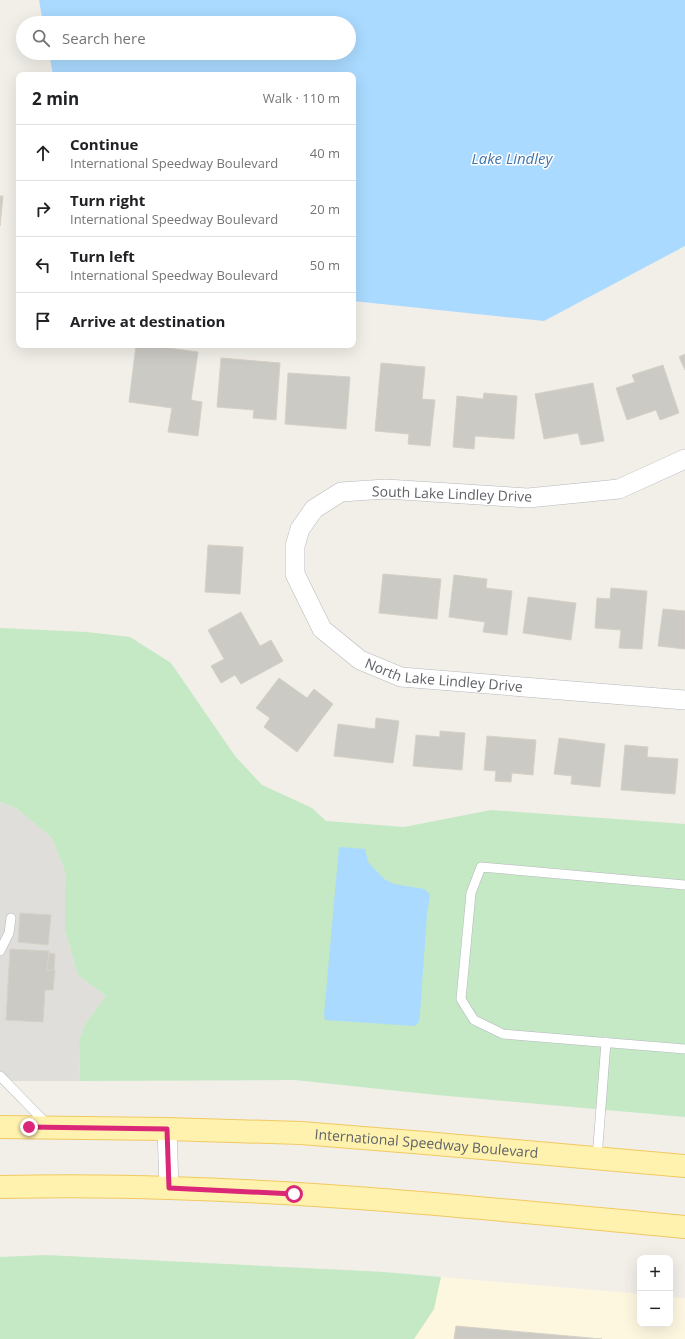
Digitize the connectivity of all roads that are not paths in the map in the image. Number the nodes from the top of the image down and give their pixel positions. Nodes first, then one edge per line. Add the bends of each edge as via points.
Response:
1 (685, 459) edge
2 (300, 529) joint
3 (685, 700) edge
4 (685, 885) edge
5 (10, 918) dead end
6 (0, 951) edge
7 (606, 1042) junction
8 (685, 1049) edge
9 (0, 1076) edge
10 (0, 1127) edge
11 (51, 1127) junction
12 (167, 1129) junction
13 (597, 1158) junction
14 (685, 1166) edge
15 (0, 1187) edge
16 (169, 1188) junction
17 (685, 1227) edge

1 - 2 street, South Lake Lindley Drive via 619,489 528,498 386,489 341,492 314,509
2 - 3 street, North Lake Lindley Drive via 295,546 295,574 322,629 360,660 401,677
4 - 7 lane via 481,867 471,893 461,999 474,1020 503,1034
5 - 6 lane via 9,933
7 - 8 lane
7 - 13 lane
9 - 11 lane
10 - 11 main road, International Speedway Boulevard
11 - 12 main road, International Speedway Boulevard
12 - 13 main road, International Speedway Boulevard via 301,1133
12 - 16 street
13 - 14 main road, International Speedway Boulevard
15 - 16 main road
16 - 17 main road via 419,1202

